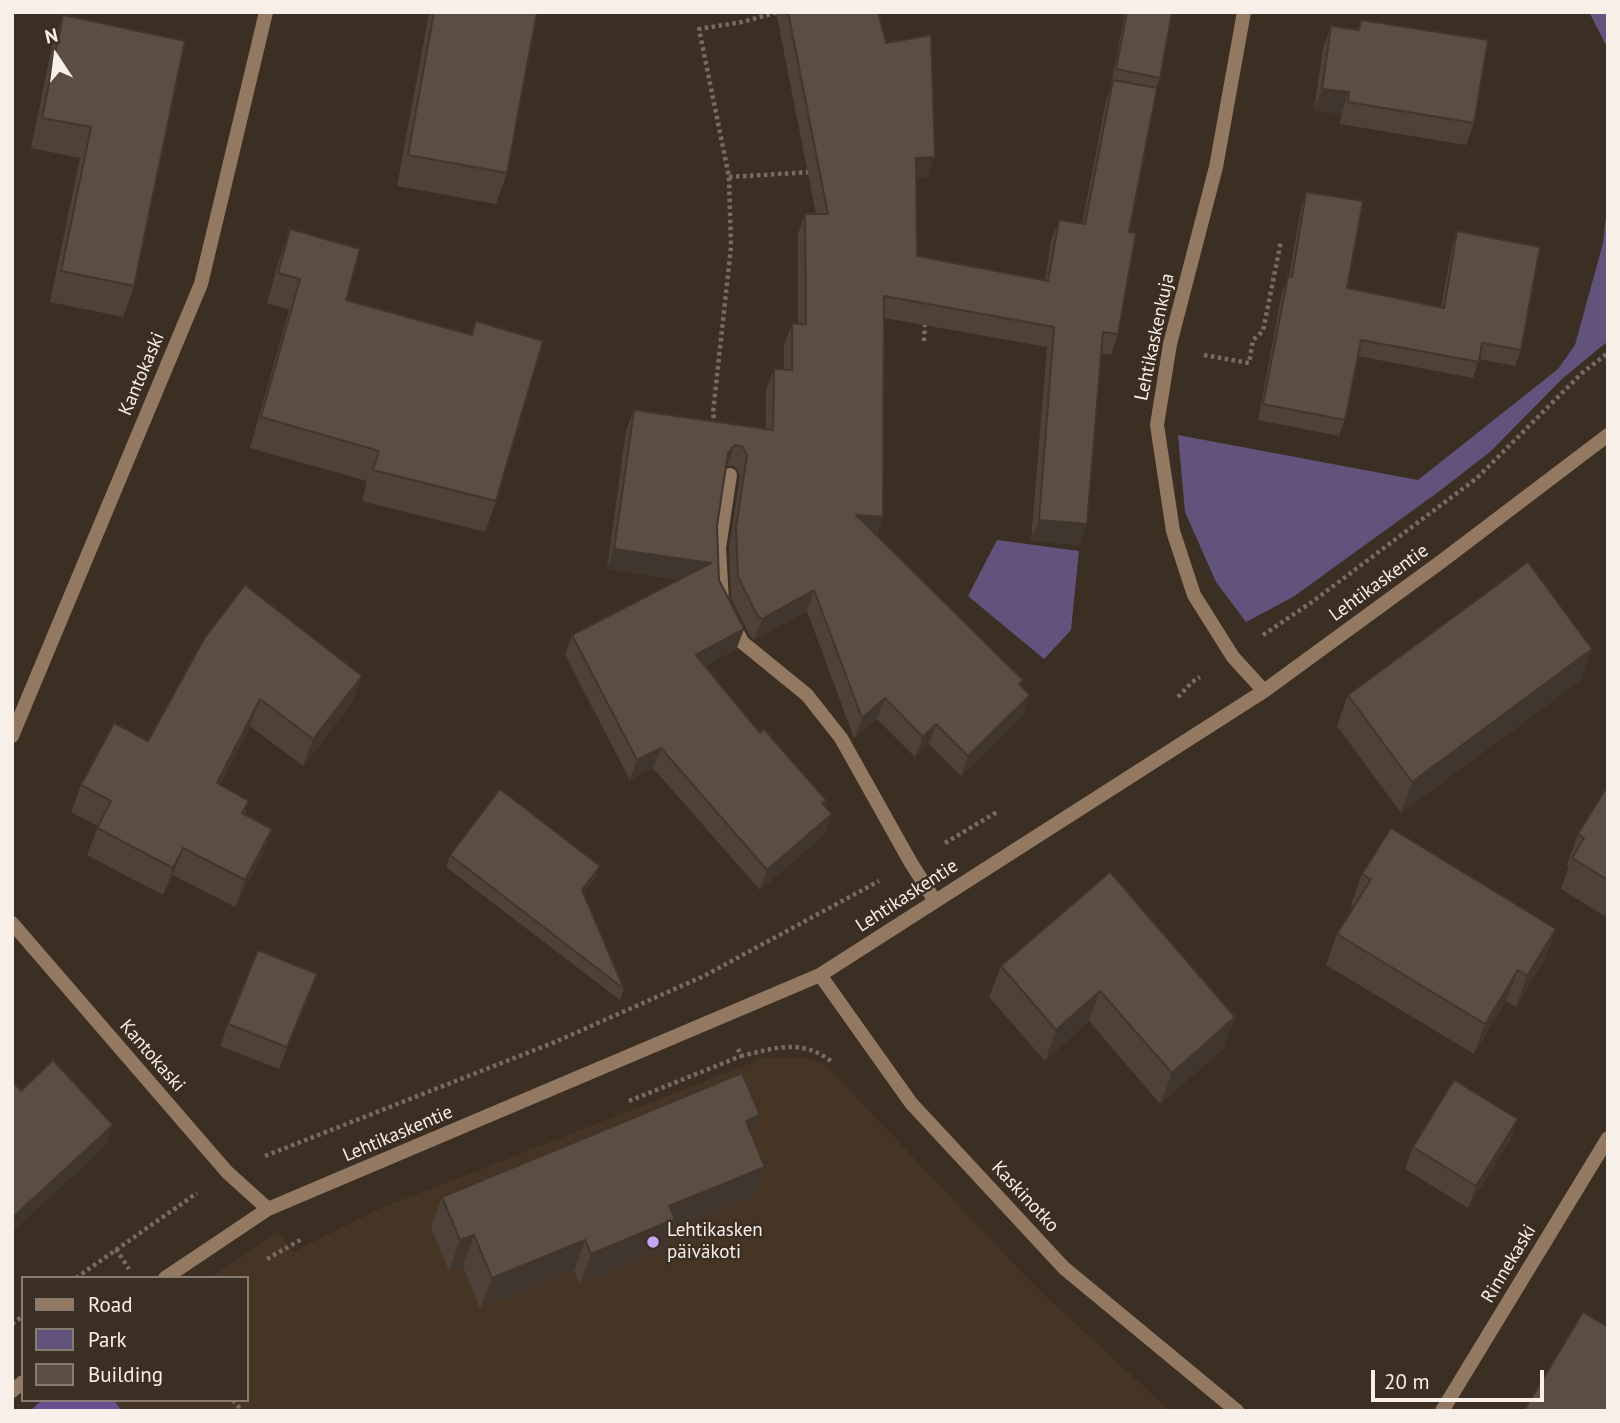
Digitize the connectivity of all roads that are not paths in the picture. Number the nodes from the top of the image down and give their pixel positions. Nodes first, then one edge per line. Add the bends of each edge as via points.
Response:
1 (266, 12) edge
2 (1244, 12) edge
3 (1608, 435) edge
4 (730, 475) edge
5 (1264, 691) junction
6 (12, 736) edge
7 (935, 901) junction
8 (12, 923) edge
9 (820, 975) junction
10 (1608, 1138) edge
11 (268, 1209) junction
12 (168, 1276) edge
13 (1237, 1411) edge
14 (1442, 1411) edge

1 - 6 street, Kantokaski via 201,284
2 - 5 street, Lehtikaskenkuja via 1216,167 1169,349 1157,425 1173,531 1194,594 1233,657
3 - 5 street, Lehtikaskentie
4 - 7 street via 719,548 721,600 742,642 807,695 841,738
5 - 7 street, Lehtikaskentie
7 - 9 street, Lehtikaskentie
8 - 11 street, Kantokaski via 227,1172
9 - 11 street, Lehtikaskentie
9 - 13 street, Kaskinotko via 911,1103 1064,1268
10 - 14 street, Rinnekaski
11 - 12 street, Lehtikaskentie

